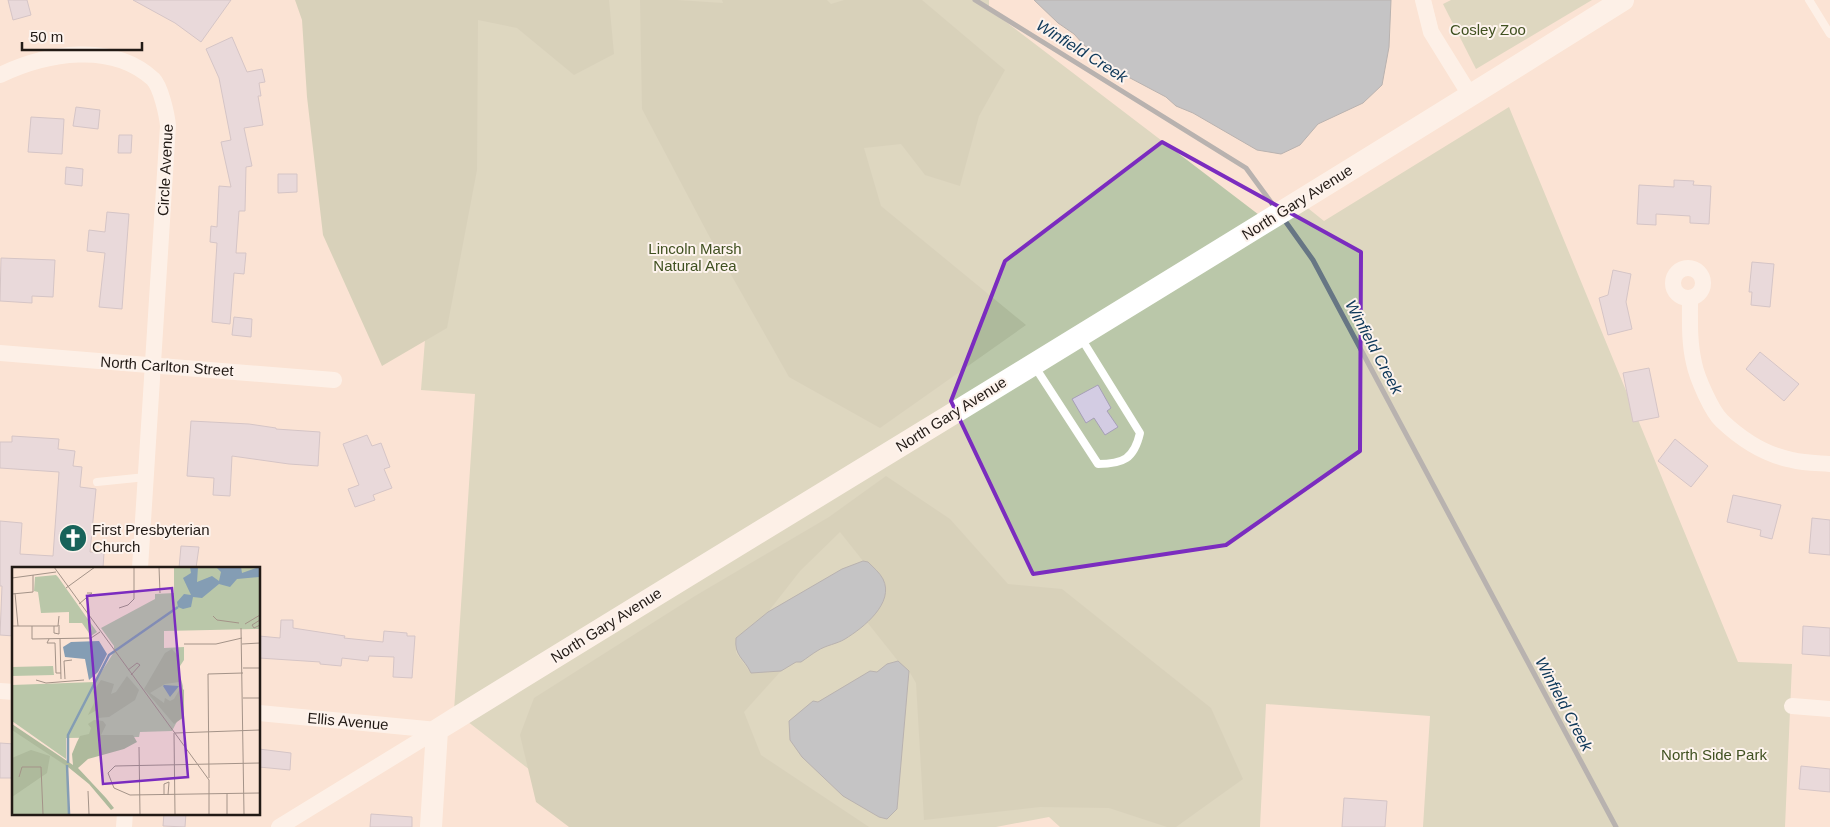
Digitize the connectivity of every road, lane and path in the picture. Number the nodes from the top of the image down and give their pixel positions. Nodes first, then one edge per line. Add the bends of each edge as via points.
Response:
1 (1423, 0) edge
2 (1623, 0) edge
3 (1809, 0) edge
4 (1830, 34) edge
5 (0, 75) edge
6 (1470, 95) junction
7 (1690, 298) dead end
8 (1079, 335) junction
9 (0, 353) edge
10 (1033, 363) junction
11 (153, 365) junction
12 (334, 380) dead end
13 (1830, 464) edge
14 (146, 477) junction
15 (97, 482) dead end
16 (140, 567) edge
17 (1792, 706) dead end
18 (1830, 709) edge
19 (260, 713) edge
20 (437, 730) junction
21 (125, 814) edge
22 (124, 827) edge
23 (279, 827) edge
24 (431, 827) edge

1 - 6 street via 1431,32
2 - 6 street, North Gary Avenue
3 - 4 lane
5 - 11 street, Circle Avenue via 40,60 80,55 121,60 154,80 167,110 168,126
6 - 8 street, North Gary Avenue
7 - 13 street via 1694,364 1703,390 1721,420 1764,451 1792,460
8 - 10 street, North Gary Avenue
8 - 10 lane via 1140,433 1138,445 1123,461 1098,464
9 - 11 street, North Carlton Street
10 - 20 street, North Gary Avenue
11 - 12 street, North Carlton Street
11 - 14 street, Circle Avenue
14 - 15 lane
14 - 16 street, Circle Avenue
17 - 18 street
19 - 20 street, Ellis Avenue
20 - 23 street, North Gary Avenue
20 - 24 street
21 - 22 street

